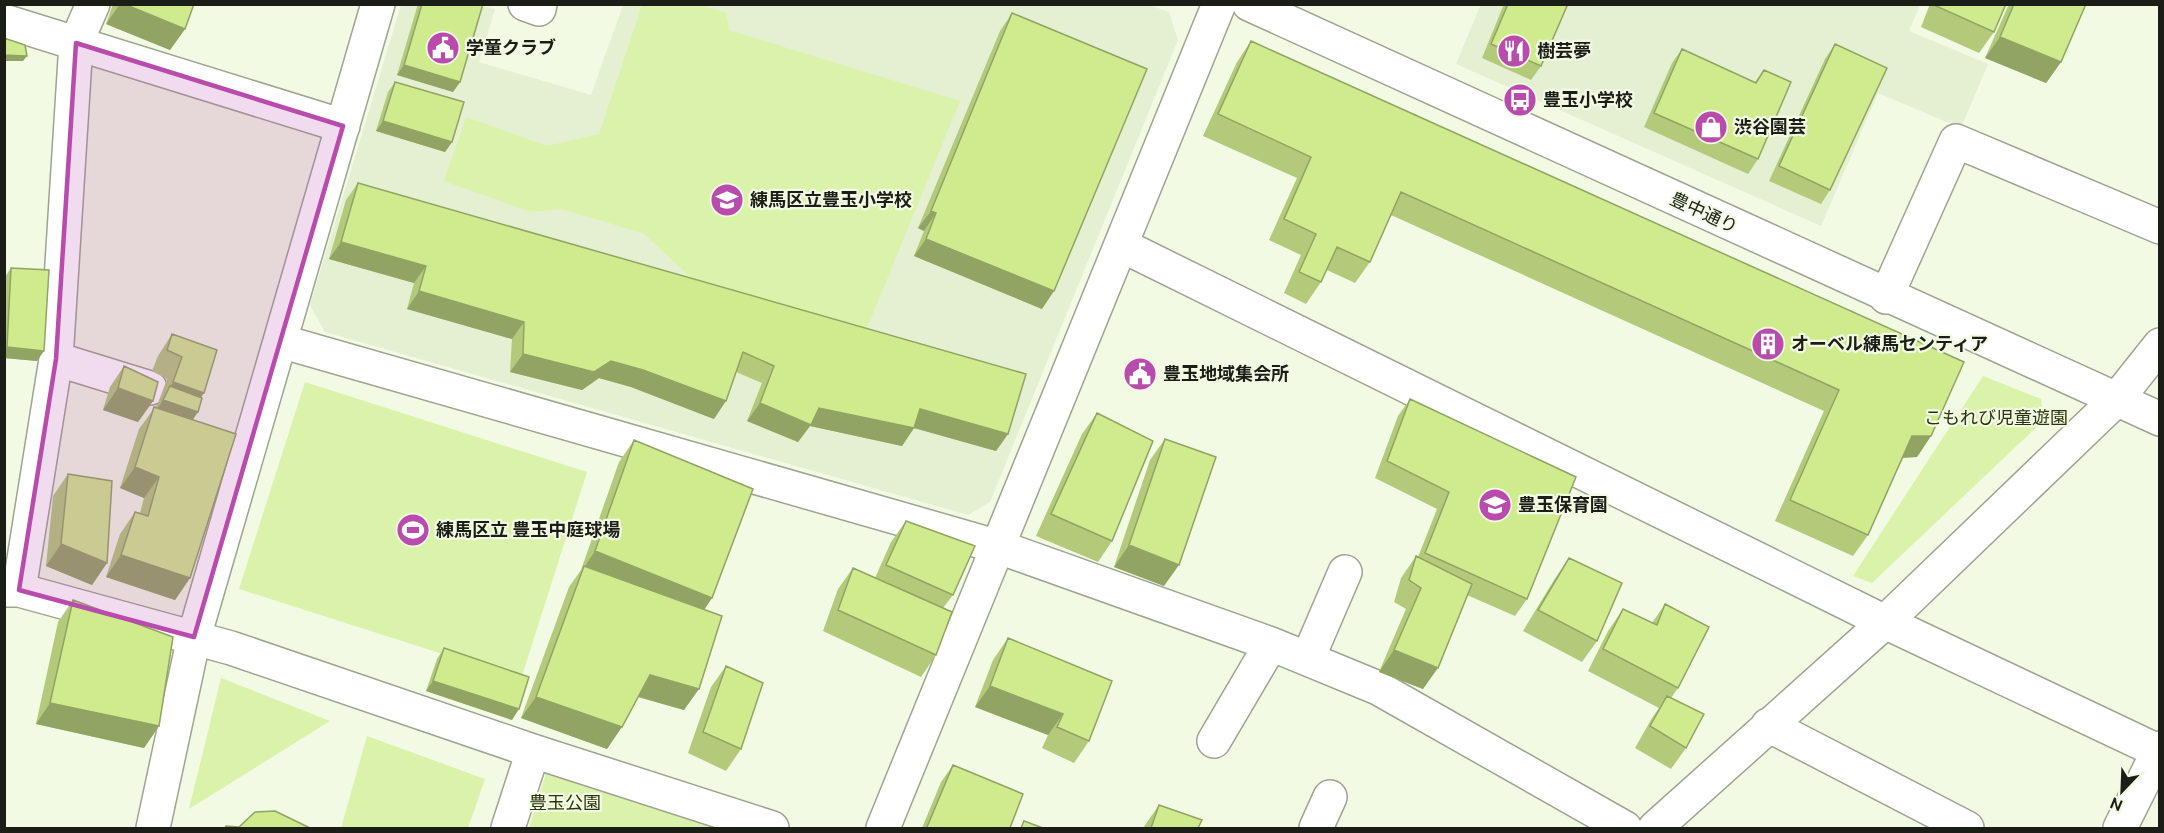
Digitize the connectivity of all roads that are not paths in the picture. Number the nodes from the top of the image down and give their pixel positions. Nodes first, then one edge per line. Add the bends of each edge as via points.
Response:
1 (93, 4) edge
2 (378, 4) edge
3 (525, 4) edge
4 (540, 4) edge
5 (1219, 4) edge
6 (1249, 4) edge
7 (4, 21) edge
8 (76, 44) junction
9 (343, 126) junction
10 (2160, 227) edge
11 (1121, 245) junction
12 (1886, 297) junction
13 (280, 341) junction
14 (2160, 345) edge
15 (56, 359) junction
16 (150, 388) edge
17 (2117, 399) junction
18 (2160, 419) edge
19 (999, 547) junction
20 (1346, 572) dead end
21 (12, 590) edge
22 (1884, 622) junction
23 (194, 637) junction
24 (1272, 644) junction
25 (1308, 658) junction
26 (1768, 725) junction
27 (1214, 741) dead end
28 (2159, 750) edge
29 (533, 751) junction
30 (1330, 797) dead end
31 (153, 828) edge
32 (508, 828) edge
33 (772, 828) edge
34 (883, 828) edge
35 (1316, 828) edge
36 (1625, 828) edge
37 (1655, 828) edge
38 (1967, 828) edge
39 (2120, 828) edge

1 - 8 street
2 - 9 street
3 - 4 street via 539,9
5 - 11 street
6 - 12 street, 豊中通り
7 - 8 street
8 - 9 street
8 - 15 street
9 - 13 street
10 - 12 street via 1956,141
11 - 19 street
11 - 22 street
12 - 17 street, 豊中通り
13 - 19 street
13 - 23 street
14 - 17 street
15 - 16 street
15 - 21 street
17 - 18 street, 豊中通り
17 - 22 street
19 - 24 street
19 - 34 street
20 - 25 street
21 - 23 street
22 - 26 street
22 - 28 street
23 - 29 street
23 - 31 street
24 - 25 street
24 - 27 street
25 - 36 street via 1378,688
26 - 37 street
26 - 38 street
28 - 39 street
29 - 32 street
29 - 33 street
30 - 35 street

